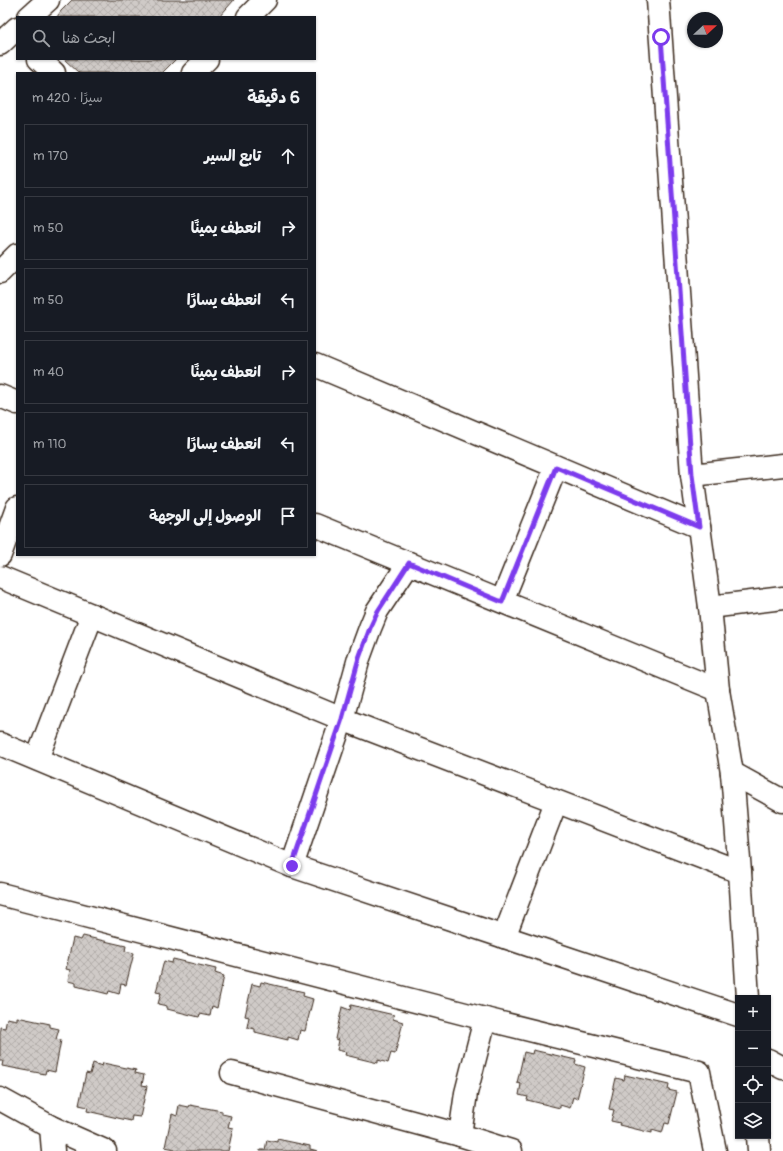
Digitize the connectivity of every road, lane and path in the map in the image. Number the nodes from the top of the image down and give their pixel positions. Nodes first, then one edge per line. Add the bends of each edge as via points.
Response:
1 (48, 0) edge
2 (265, 0) edge
3 (658, 0) edge
4 (30, 16) edge
5 (249, 16) edge
6 (40, 60) edge
7 (206, 60) edge
8 (53, 72) edge
9 (194, 72) edge
10 (16, 256) edge
11 (0, 272) edge
12 (316, 365) edge
13 (0, 396) edge
14 (16, 403) edge
15 (783, 465) edge
16 (556, 467) junction
17 (692, 475) junction
18 (16, 511) edge
19 (316, 525) edge
20 (699, 527) junction
21 (0, 555) edge
22 (409, 563) junction
23 (0, 577) edge
24 (783, 598) edge
25 (502, 602) junction
26 (710, 607) junction
27 (92, 615) junction
28 (718, 690) junction
29 (342, 719) junction
30 (0, 744) edge
31 (37, 759) junction
32 (732, 773) junction
33 (783, 801) edge
34 (556, 802) junction
35 (292, 866) junction
36 (740, 872) junction
37 (0, 894) edge
38 (504, 937) junction
39 (748, 995) edge
40 (735, 1014) edge
41 (485, 1018) junction
42 (771, 1062) edge
43 (783, 1068) edge
44 (232, 1073) dead end
45 (0, 1099) edge
46 (51, 1127) junction
47 (460, 1135) junction
48 (758, 1139) edge
49 (52, 1151) edge
50 (105, 1151) edge
51 (511, 1151) edge
52 (715, 1151) edge
53 (759, 1151) edge

1 - 4 street
2 - 5 street
3 - 17 street
6 - 8 street
7 - 9 street
10 - 11 street
12 - 16 street
13 - 14 street
15 - 17 street
16 - 20 street
16 - 25 street
17 - 20 street
18 - 21 street
19 - 22 street
20 - 26 street
22 - 25 street
22 - 29 street via 370,628
23 - 27 street
24 - 26 street
25 - 28 street
26 - 28 street
27 - 29 street
27 - 31 street
28 - 32 street
29 - 34 street
29 - 35 street
30 - 31 street
31 - 35 street
32 - 33 street
32 - 36 street
34 - 36 street
34 - 38 street
35 - 38 street
36 - 39 street
37 - 41 street
38 - 40 street
41 - 47 street via 466,1093
41 - 52 street via 699,1072
42 - 43 street
44 - 47 street
45 - 46 street
46 - 49 street
46 - 50 street
47 - 51 street
48 - 53 street

